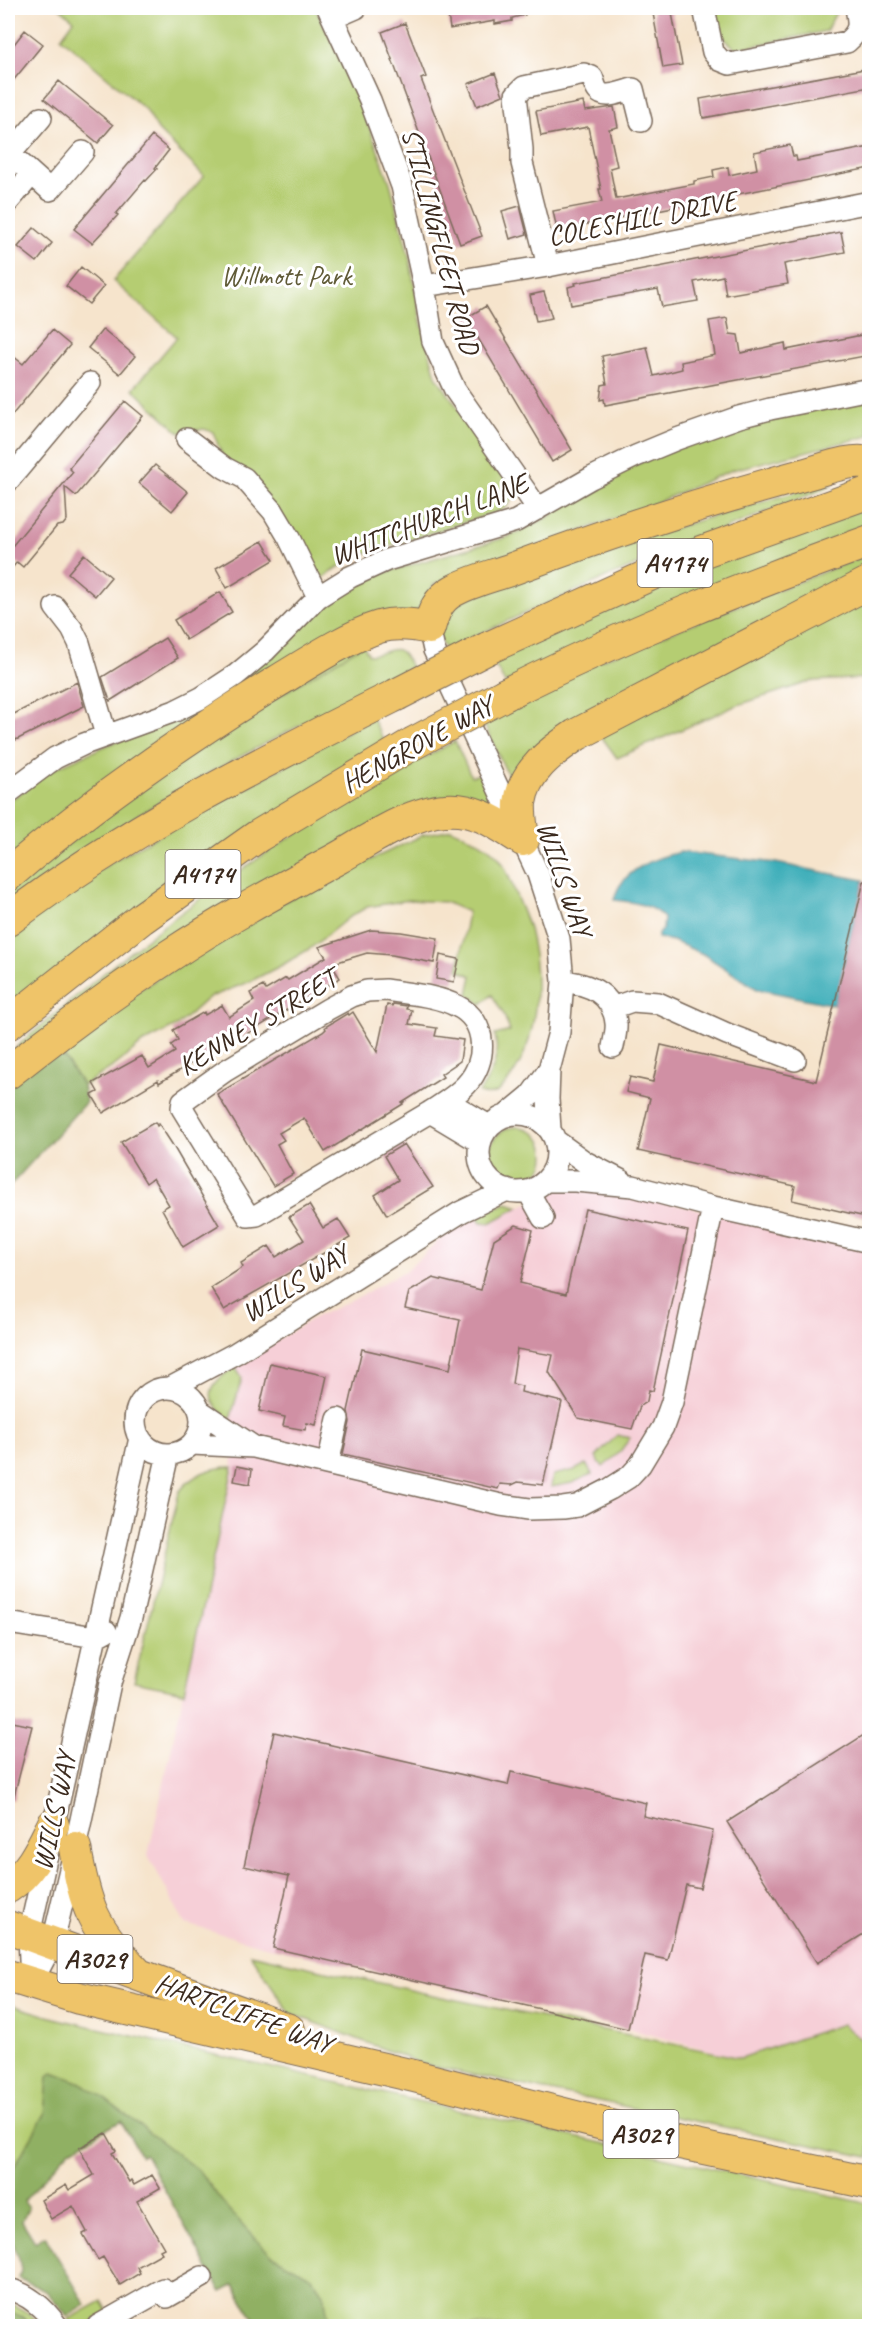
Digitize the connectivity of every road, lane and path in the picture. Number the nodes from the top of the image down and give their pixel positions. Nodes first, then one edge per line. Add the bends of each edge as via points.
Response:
1 (356, 8) edge
2 (704, 8) edge
3 (856, 8) edge
4 (331, 13) edge
5 (41, 118) dead end
6 (641, 121) dead end
7 (83, 152) dead end
8 (32, 174) junction
9 (8, 202) edge
10 (870, 202) edge
11 (548, 266) junction
12 (424, 286) junction
13 (90, 383) dead end
14 (870, 389) edge
15 (187, 439) dead end
16 (870, 463) edge
17 (8, 481) edge
18 (870, 492) edge
19 (538, 509) junction
20 (870, 541) edge
21 (870, 582) edge
22 (318, 597) junction
23 (55, 607) dead end
24 (429, 628) junction
25 (106, 735) junction
26 (8, 792) edge
27 (523, 840) junction
28 (8, 875) edge
29 (8, 920) edge
30 (563, 981) junction
31 (612, 1008) junction
32 (8, 1024) edge
33 (613, 1047) dead end
34 (795, 1060) dead end
35 (549, 1070) junction
36 (8, 1072) edge
37 (447, 1101) junction
38 (429, 1112) junction
39 (508, 1114) junction
40 (485, 1134) junction
41 (553, 1135) junction
42 (486, 1175) junction
43 (537, 1186) junction
44 (633, 1186) junction
45 (507, 1190) junction
46 (712, 1207) junction
47 (461, 1212) junction
48 (543, 1218) dead end
49 (870, 1242) edge
50 (219, 1363) junction
51 (170, 1388) junction
52 (197, 1406) junction
53 (338, 1419) dead end
54 (140, 1438) junction
55 (192, 1444) junction
56 (254, 1447) junction
57 (168, 1454) junction
58 (328, 1464) junction
59 (130, 1617) junction
60 (8, 1623) edge
61 (95, 1637) junction
62 (53, 1825) junction
63 (75, 1848) junction
64 (8, 1887) edge
65 (30, 1935) edge
66 (138, 1974) junction
67 (19, 1980) edge
68 (414, 2076) junction
69 (870, 2183) edge
70 (202, 2277) dead end
71 (8, 2289) edge
72 (57, 2326) edge
73 (98, 2326) edge

1 - 4 street
2 - 3 street via 713,52 730,64 847,42 856,34 859,23
4 - 12 street, STILLINGFLEET ROAD via 370,100 402,186
5 - 8 street via 10,154
6 - 11 street via 633,89 602,94 592,77 584,74 524,87 516,95 522,162
7 - 8 street via 50,190
8 - 9 street
10 - 11 street, COLESHILL DRIVE
11 - 12 street, COLESHILL DRIVE
12 - 19 street, STILLINGFLEET ROAD via 433,342 455,390
13 - 17 street
14 - 19 street, WHITCHURCH LANE via 739,417 636,456
15 - 22 street via 244,478 273,511
16 - 24 highway via 853,462 764,486 565,549 452,591 436,607
18 - 29 highway, HENGROVE WAY / A4174, bridge via 696,554 488,648 163,817
19 - 22 street, WHITCHURCH LANE via 516,521 387,560
20 - 32 highway, HENGROVE WAY / A4174, bridge via 775,575 578,657 412,744 258,836 142,918
21 - 27 highway via 554,750 522,792
22 - 25 street, WHITCHURCH LANE via 265,651 201,698
23 - 25 street via 79,643
24 - 27 street, WILLS WAY via 434,650
24 - 28 highway via 403,624 380,627 305,665 218,718 46,842
25 - 26 street, WHITCHURCH LANE via 55,758
27 - 30 street, WILLS WAY via 554,920
27 - 36 highway via 485,816 470,812 446,810 415,817 171,954
30 - 31 street via 596,989
30 - 35 street, WILLS WAY via 560,1032
31 - 33 street via 616,1024
31 - 34 street via 632,1001 658,1003
35 - 39 street, WILLS WAY via 531,1095
35 - 41 street, WILLS WAY
37 - 38 street, KENNEY STREET
37 - 38 street, KENNEY STREET via 467,1084 477,1067 482,1051 478,1027 459,1006 386,990 352,996 328,1009 225,1071 186,1097 181,1105 250,1217
37 - 40 street
38 - 40 street
39 - 40 street, WILLS WAY
39 - 41 street, WILLS WAY via 531,1115
40 - 42 street via 481,1165
41 - 43 street, WILLS WAY via 556,1162
41 - 44 street, WILLS WAY via 585,1162
42 - 45 street
42 - 47 street, WILLS WAY
43 - 44 street, WILLS WAY via 575,1181
43 - 45 street, WILLS WAY
43 - 48 street
44 - 46 street, WILLS WAY
45 - 47 street, WILLS WAY
46 - 49 street, WILLS WAY
46 - 58 street via 672,1402 663,1427 629,1477 577,1506 529,1509
47 - 50 street, WILLS WAY
50 - 51 street, WILLS WAY
50 - 52 street, WILLS WAY
51 - 52 street via 182,1391
51 - 54 street via 151,1393 139,1406 136,1428
52 - 55 street via 200,1429
52 - 56 street
53 - 58 street
54 - 57 street via 147,1447
54 - 61 street, WILLS WAY
55 - 56 street
55 - 57 street
56 - 58 street
57 - 59 street, WILLS WAY
59 - 61 street
59 - 63 street, WILLS WAY via 110,1683
60 - 61 street
61 - 62 street, WILLS WAY
62 - 64 highway via 36,1860 20,1880
62 - 65 street, WILLS WAY
63 - 65 street, WILLS WAY
63 - 66 highway via 89,1910 115,1951
65 - 66 highway, HARTCLIFFE WAY / A3029
65 - 67 street, WILLS WAY
66 - 68 highway, HARTCLIFFE WAY / A3029
67 - 68 highway, HARTCLIFFE WAY / A3029 via 70,1996
68 - 69 highway, HARTCLIFFE WAY / A3029 via 666,2140
70 - 73 street via 167,2297 163,2289
71 - 72 street via 36,2303

